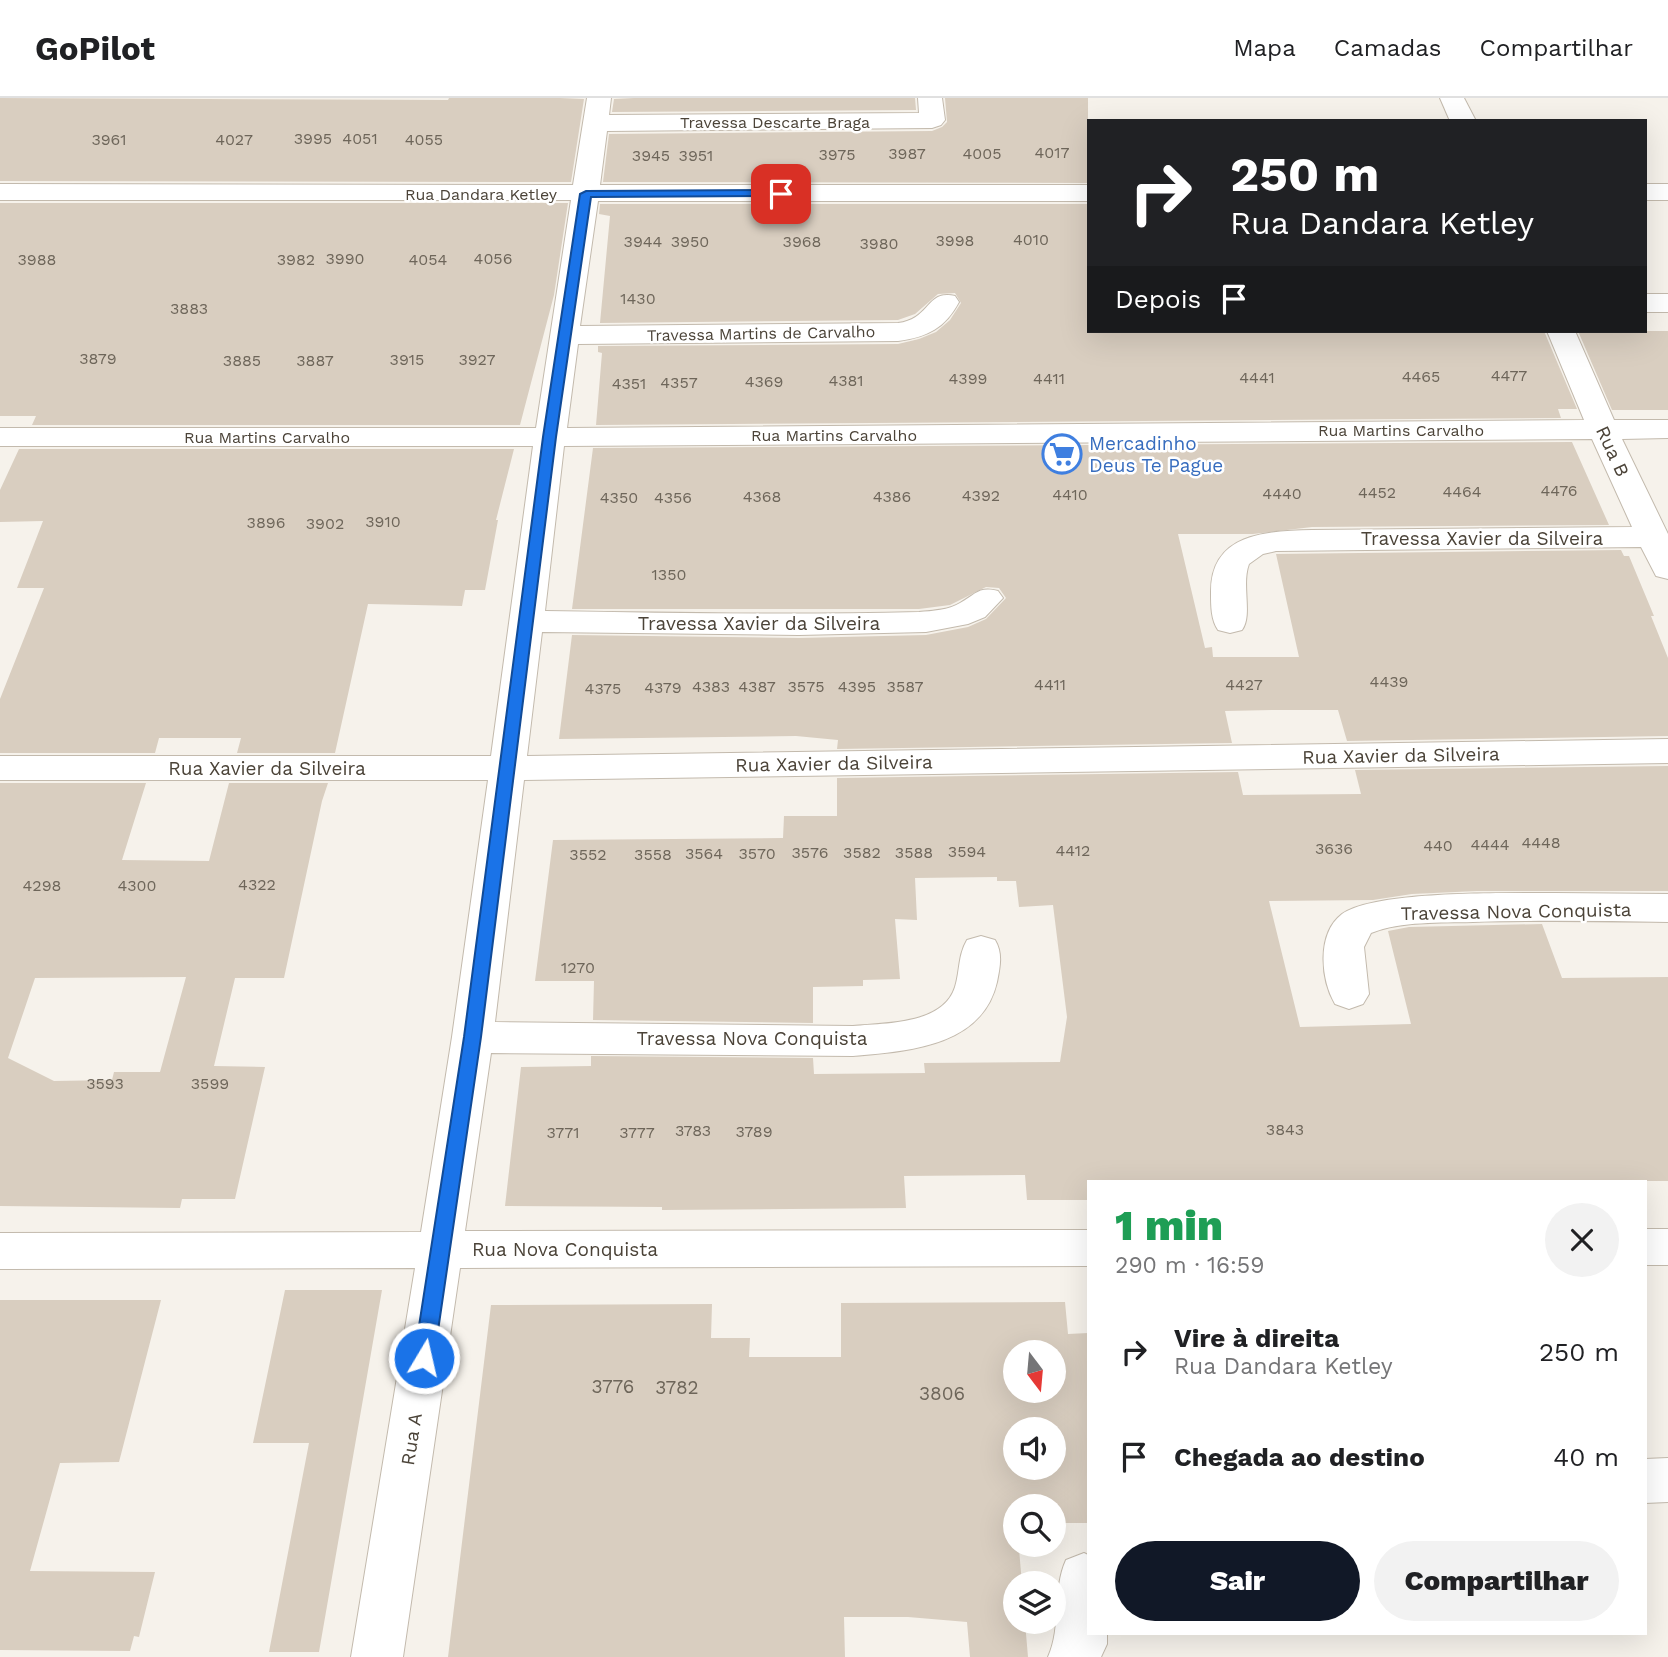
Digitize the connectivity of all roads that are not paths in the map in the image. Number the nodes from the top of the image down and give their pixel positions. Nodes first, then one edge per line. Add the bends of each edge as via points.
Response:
1 (930, 98) edge
2 (1452, 98) edge
3 (597, 111) edge
4 (1462, 119) edge
5 (0, 192) edge
6 (1087, 192) edge
7 (1647, 192) edge
8 (1668, 192) edge
9 (586, 194) junction
10 (945, 302) dead end
11 (1647, 303) edge
12 (1668, 303) edge
13 (1562, 333) edge
14 (564, 335) junction
15 (1602, 428) junction
16 (1668, 429) edge
17 (0, 437) edge
18 (550, 437) junction
19 (1653, 537) junction
20 (1668, 569) edge
21 (986, 598) dead end
22 (526, 621) junction
23 (1230, 623) dead end
24 (1668, 751) edge
25 (0, 768) edge
26 (507, 768) junction
27 (1668, 908) edge
28 (981, 950) dead end
29 (1349, 994) dead end
30 (473, 1037) junction
31 (1647, 1247) edge
32 (1668, 1247) edge
33 (1087, 1248) edge
34 (441, 1250) junction
35 (0, 1251) edge
36 (1647, 1480) edge
37 (1668, 1480) edge
38 (1084, 1576) dead end
39 (377, 1657) edge
40 (1074, 1657) edge

1 - 3 street, Travessa Descarte Braga via 932,120
2 - 4 street
3 - 9 street, Rua A
5 - 9 street, Rua Dandara Ketley
6 - 9 street, Rua Dandara Ketley
7 - 8 street
9 - 14 street, Rua A
10 - 14 street, Travessa Martins de Carvalho via 928,326 909,330
11 - 12 street
13 - 15 street, Rua B
14 - 18 street, Rua A
15 - 16 street, Rua Martins Carvalho
15 - 18 street, Rua Martins Carvalho
15 - 19 street, Rua B
17 - 18 street, Rua Martins Carvalho
18 - 22 street, Rua A
19 - 20 street, Rua B
19 - 23 street, Travessa Xavier da Silveira via 1258,544 1229,570
21 - 22 street, Travessa Xavier da Silveira via 964,613 926,622
22 - 26 street, Rua A
24 - 26 street, Rua Xavier da Silveira
25 - 26 street, Rua Xavier da Silveira
26 - 30 street, Rua A
27 - 29 street, Travessa Nova Conquista via 1438,909 1369,916 1347,935 1343,961
28 - 30 street, Travessa Nova Conquista via 978,978 965,1007 943,1023 908,1035 853,1041
30 - 34 street, Rua A
31 - 32 street
33 - 34 street, Rua Nova Conquista
34 - 35 street, Rua Nova Conquista
34 - 39 street, Rua A
36 - 37 street
38 - 40 street via 1081,1644

